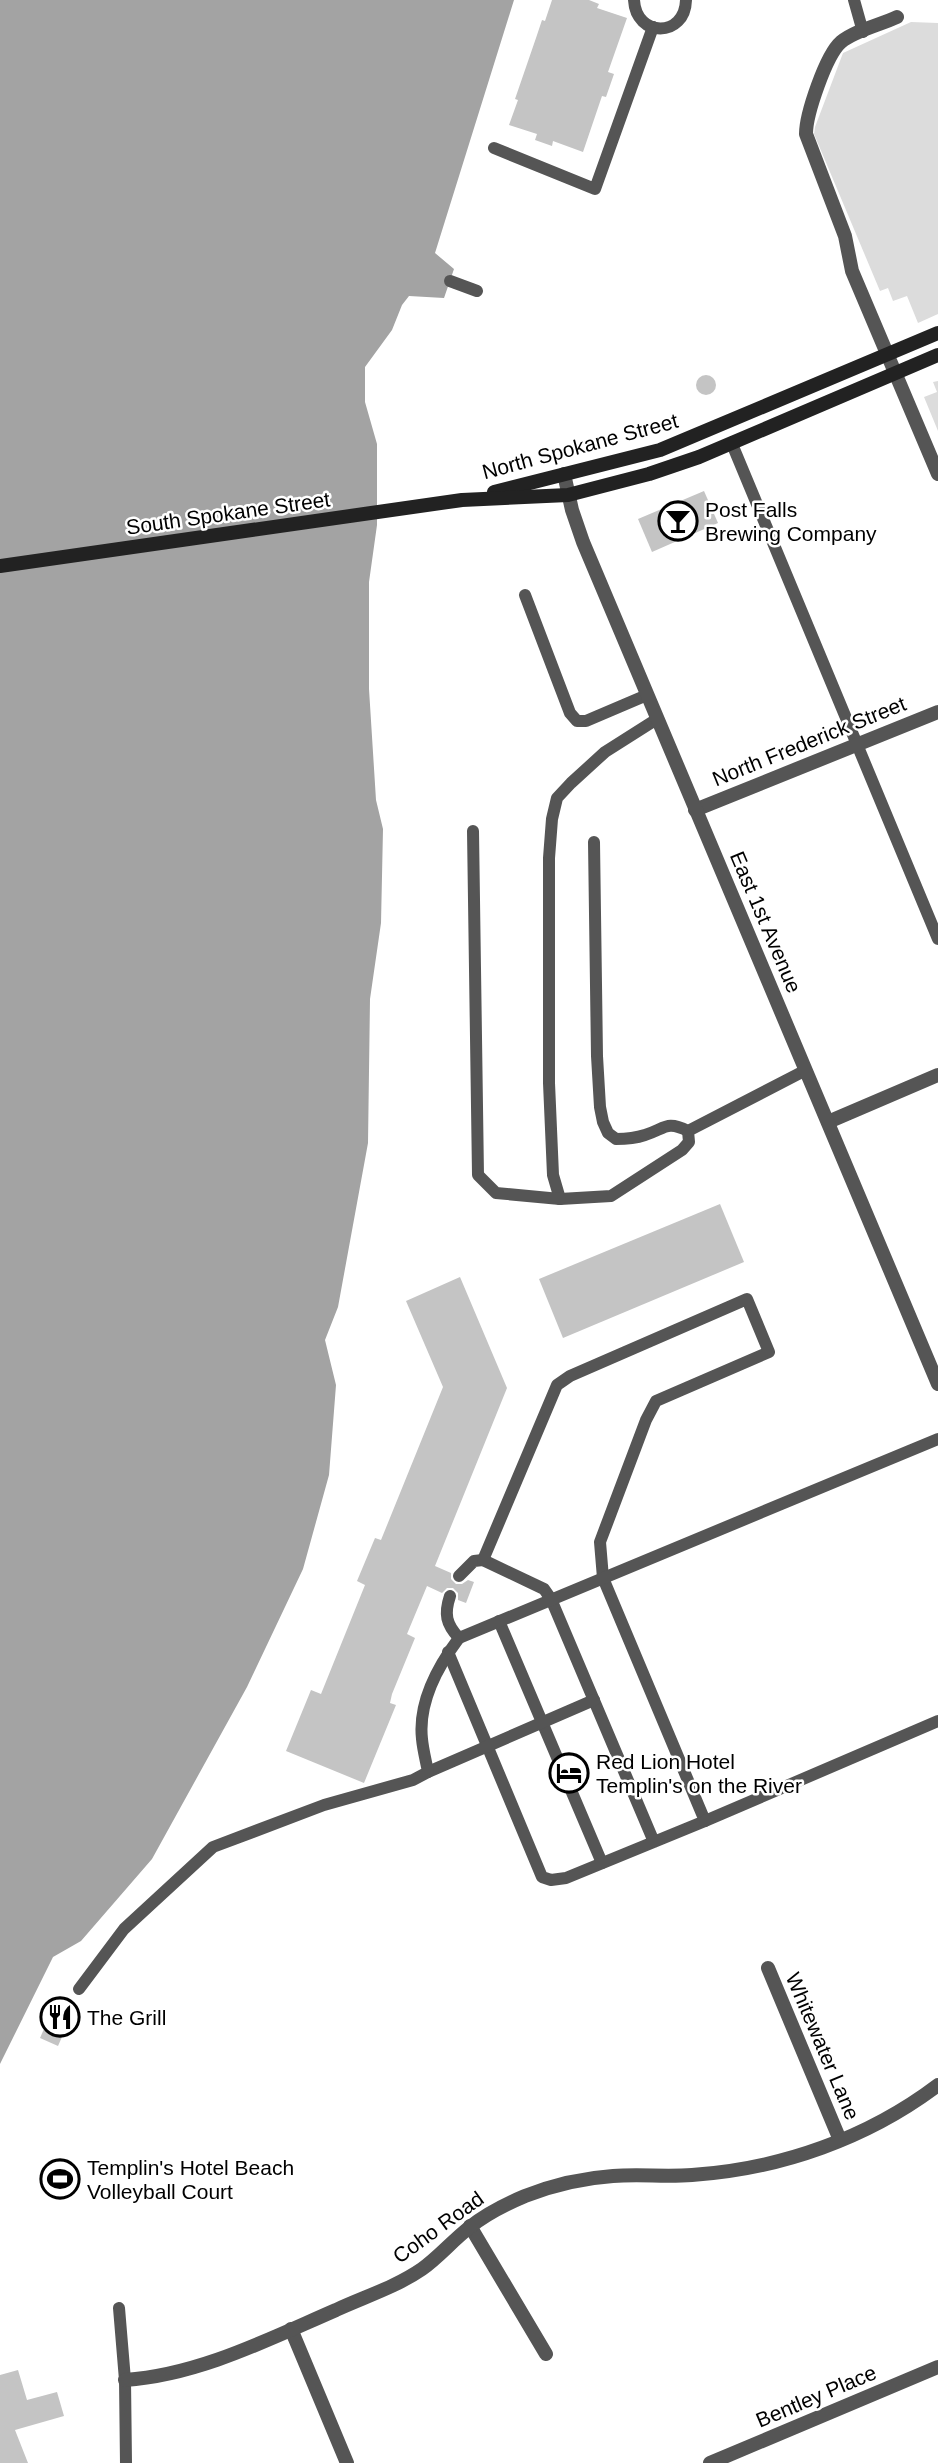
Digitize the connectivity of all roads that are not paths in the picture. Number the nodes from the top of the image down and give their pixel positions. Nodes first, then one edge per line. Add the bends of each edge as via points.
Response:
1 (634, 0) edge
2 (686, 0) edge
3 (854, 0) edge
4 (897, 17) dead end
5 (653, 27) junction
6 (863, 32) junction
7 (494, 148) dead end
8 (450, 281) dead end
9 (477, 291) dead end
10 (938, 332) edge
11 (887, 354) junction
12 (938, 355) edge
13 (895, 373) junction
14 (732, 443) junction
15 (564, 474) junction
16 (938, 474) edge
17 (568, 495) junction
18 (462, 500) junction
19 (0, 566) edge
20 (525, 595) dead end
21 (647, 695) junction
22 (938, 712) edge
23 (657, 719) junction
24 (856, 745) junction
25 (695, 810) junction
26 (473, 831) dead end
27 (594, 842) dead end
28 (938, 939) edge
29 (806, 1070) junction
30 (938, 1075) edge
31 (828, 1122) junction
32 (688, 1131) junction
33 (560, 1199) junction
34 (938, 1384) edge
35 (938, 1438) edge
36 (483, 1560) junction
37 (459, 1576) dead end
38 (603, 1578) junction
39 (450, 1596) dead end
40 (551, 1600) junction
41 (499, 1621) junction
42 (458, 1638) junction
43 (448, 1652) junction
44 (594, 1700) junction
45 (938, 1721) edge
46 (542, 1722) junction
47 (488, 1746) junction
48 (428, 1772) junction
49 (705, 1821) junction
50 (654, 1842) junction
51 (602, 1863) junction
52 (768, 1968) dead end
53 (79, 1989) dead end
54 (938, 2085) edge
55 (840, 2140) junction
56 (470, 2227) junction
57 (119, 2308) dead end
58 (291, 2329) junction
59 (546, 2354) dead end
60 (938, 2367) edge
61 (125, 2380) junction
62 (126, 2463) edge
63 (347, 2463) edge
64 (710, 2463) edge

1 - 5 lane via 639,18
2 - 5 lane via 676,24
3 - 6 lane
4 - 6 street
5 - 7 lane via 595,189
6 - 11 street via 835,50 807,119 806,134 845,236 850,264
8 - 9 lane
10 - 11 main road, North Spokane Street
11 - 13 street
11 - 15 main road, North Spokane Street via 660,450
12 - 13 main road, North Spokane Street
13 - 14 main road, North Spokane Street
13 - 16 street
14 - 17 main road, North Spokane Street via 649,474
14 - 24 lane
15 - 17 street, East 1st Avenue
15 - 18 main road, North Spokane Street
17 - 18 main road, North Spokane Street
17 - 21 street, East 1st Avenue
18 - 19 main road, South Spokane Street
20 - 21 lane via 577,721
21 - 23 street, East 1st Avenue
22 - 24 street, North Frederick Street
23 - 25 street, East 1st Avenue
23 - 33 lane via 605,752 571,783 557,798 552,819 550,1083 553,1175
24 - 25 street, North Frederick Street
24 - 28 lane
25 - 29 street, East 1st Avenue
26 - 33 lane via 478,1175 496,1193
27 - 32 lane via 597,1056 603,1122 616,1139 645,1135 668,1125
29 - 31 street, East 1st Avenue
29 - 32 lane
30 - 31 street
31 - 34 street, East 1st Avenue
32 - 33 lane via 689,1142 682,1150 611,1196
35 - 38 lane
36 - 37 lane via 474,1561
36 - 38 lane via 557,1385 747,1299 769,1352 656,1401 600,1542
36 - 40 lane via 544,1589
38 - 40 lane
38 - 49 lane
39 - 42 lane via 448,1625
40 - 41 lane
40 - 44 lane
41 - 42 lane
41 - 46 lane
42 - 43 lane
43 - 47 lane
43 - 48 lane via 425,1702 422,1737
44 - 46 lane
44 - 50 lane
45 - 49 lane
46 - 47 lane
46 - 51 lane
47 - 48 lane
47 - 51 lane via 542,1877 566,1878
48 - 53 lane via 214,1847 124,1928
49 - 50 lane
50 - 51 lane
52 - 55 street, Whitewater Lane
54 - 55 street, Coho Road via 887,2119
55 - 56 street, Coho Road via 774,2163 727,2171 587,2178 523,2197
56 - 58 street, Coho Road via 402,2281
56 - 59 street
57 - 61 lane
58 - 61 street, Coho Road via 187,2371
58 - 63 street
60 - 64 street, Bentley Place
61 - 62 lane

